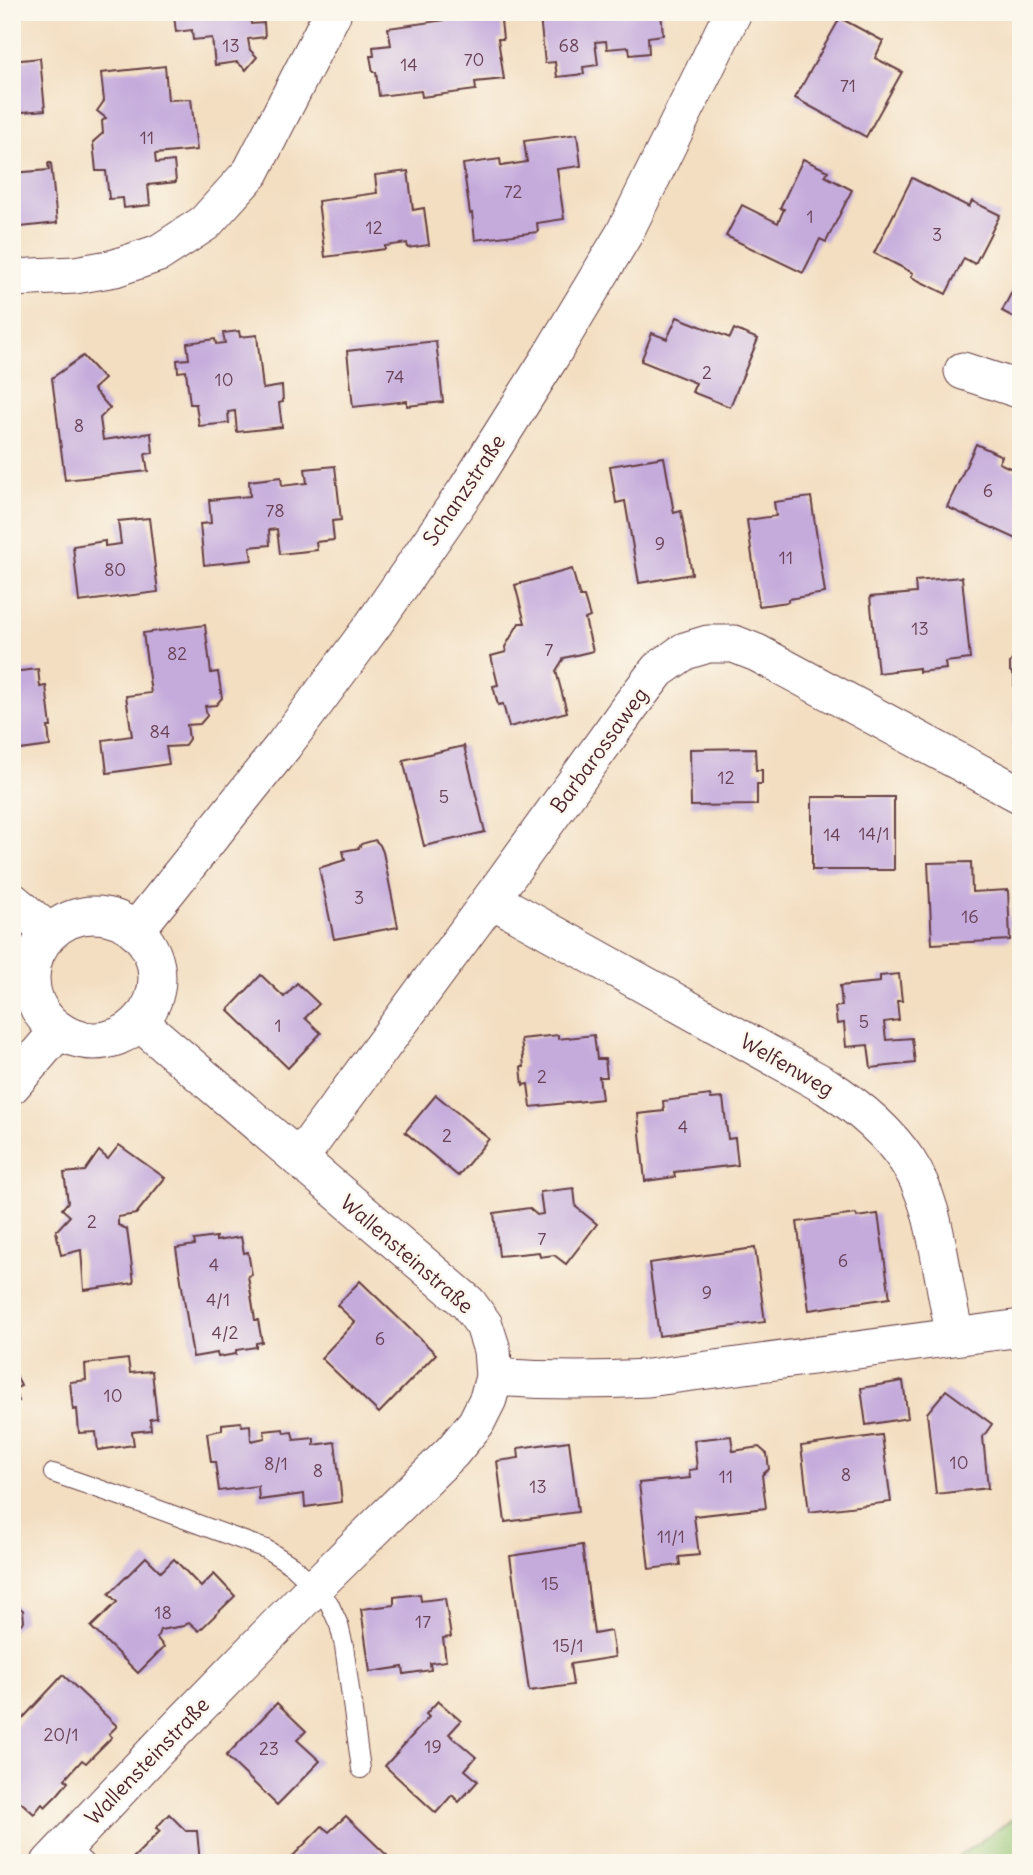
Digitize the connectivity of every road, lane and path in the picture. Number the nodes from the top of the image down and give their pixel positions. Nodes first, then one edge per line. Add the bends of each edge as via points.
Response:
1 (333, 12) edge
2 (733, 12) edge
3 (12, 278) edge
4 (963, 371) dead end
5 (1021, 390) edge
6 (1021, 795) edge
7 (491, 899) junction
8 (12, 901) edge
9 (136, 930) junction
10 (50, 932) junction
11 (139, 1022) junction
12 (59, 1030) junction
13 (12, 1085) edge
14 (299, 1159) junction
15 (1021, 1328) edge
16 (955, 1336) junction
17 (494, 1377) junction
18 (53, 1473) dead end
19 (315, 1587) junction
20 (361, 1769) dead end
21 (67, 1857) edge

1 - 3 street via 251,172 205,223 159,253 115,268
2 - 9 street, Schanzstraße via 624,234 467,489 292,734
4 - 5 street
6 - 7 street, Barbarossaweg via 757,653 733,644 708,644 685,651 658,670
7 - 14 street, Barbarossaweg
7 - 16 street, Welfenweg via 826,1086 884,1132 908,1162 924,1195 935,1228
8 - 10 street
9 - 10 street via 108,915 77,916
9 - 11 street via 151,950 158,975 153,1000
10 - 12 street via 36,950 31,972 33,995 43,1015
11 - 12 street via 122,1034 100,1040 79,1039
11 - 14 street, Wallensteinstraße
12 - 13 street
14 - 17 street, Wallensteinstraße via 468,1303 484,1325
15 - 16 street
16 - 17 street via 648,1378
17 - 19 street, Wallensteinstraße via 476,1423 452,1452
18 - 19 lane via 266,1549
19 - 20 lane via 329,1603 342,1635
19 - 21 street, Wallensteinstraße via 168,1738

